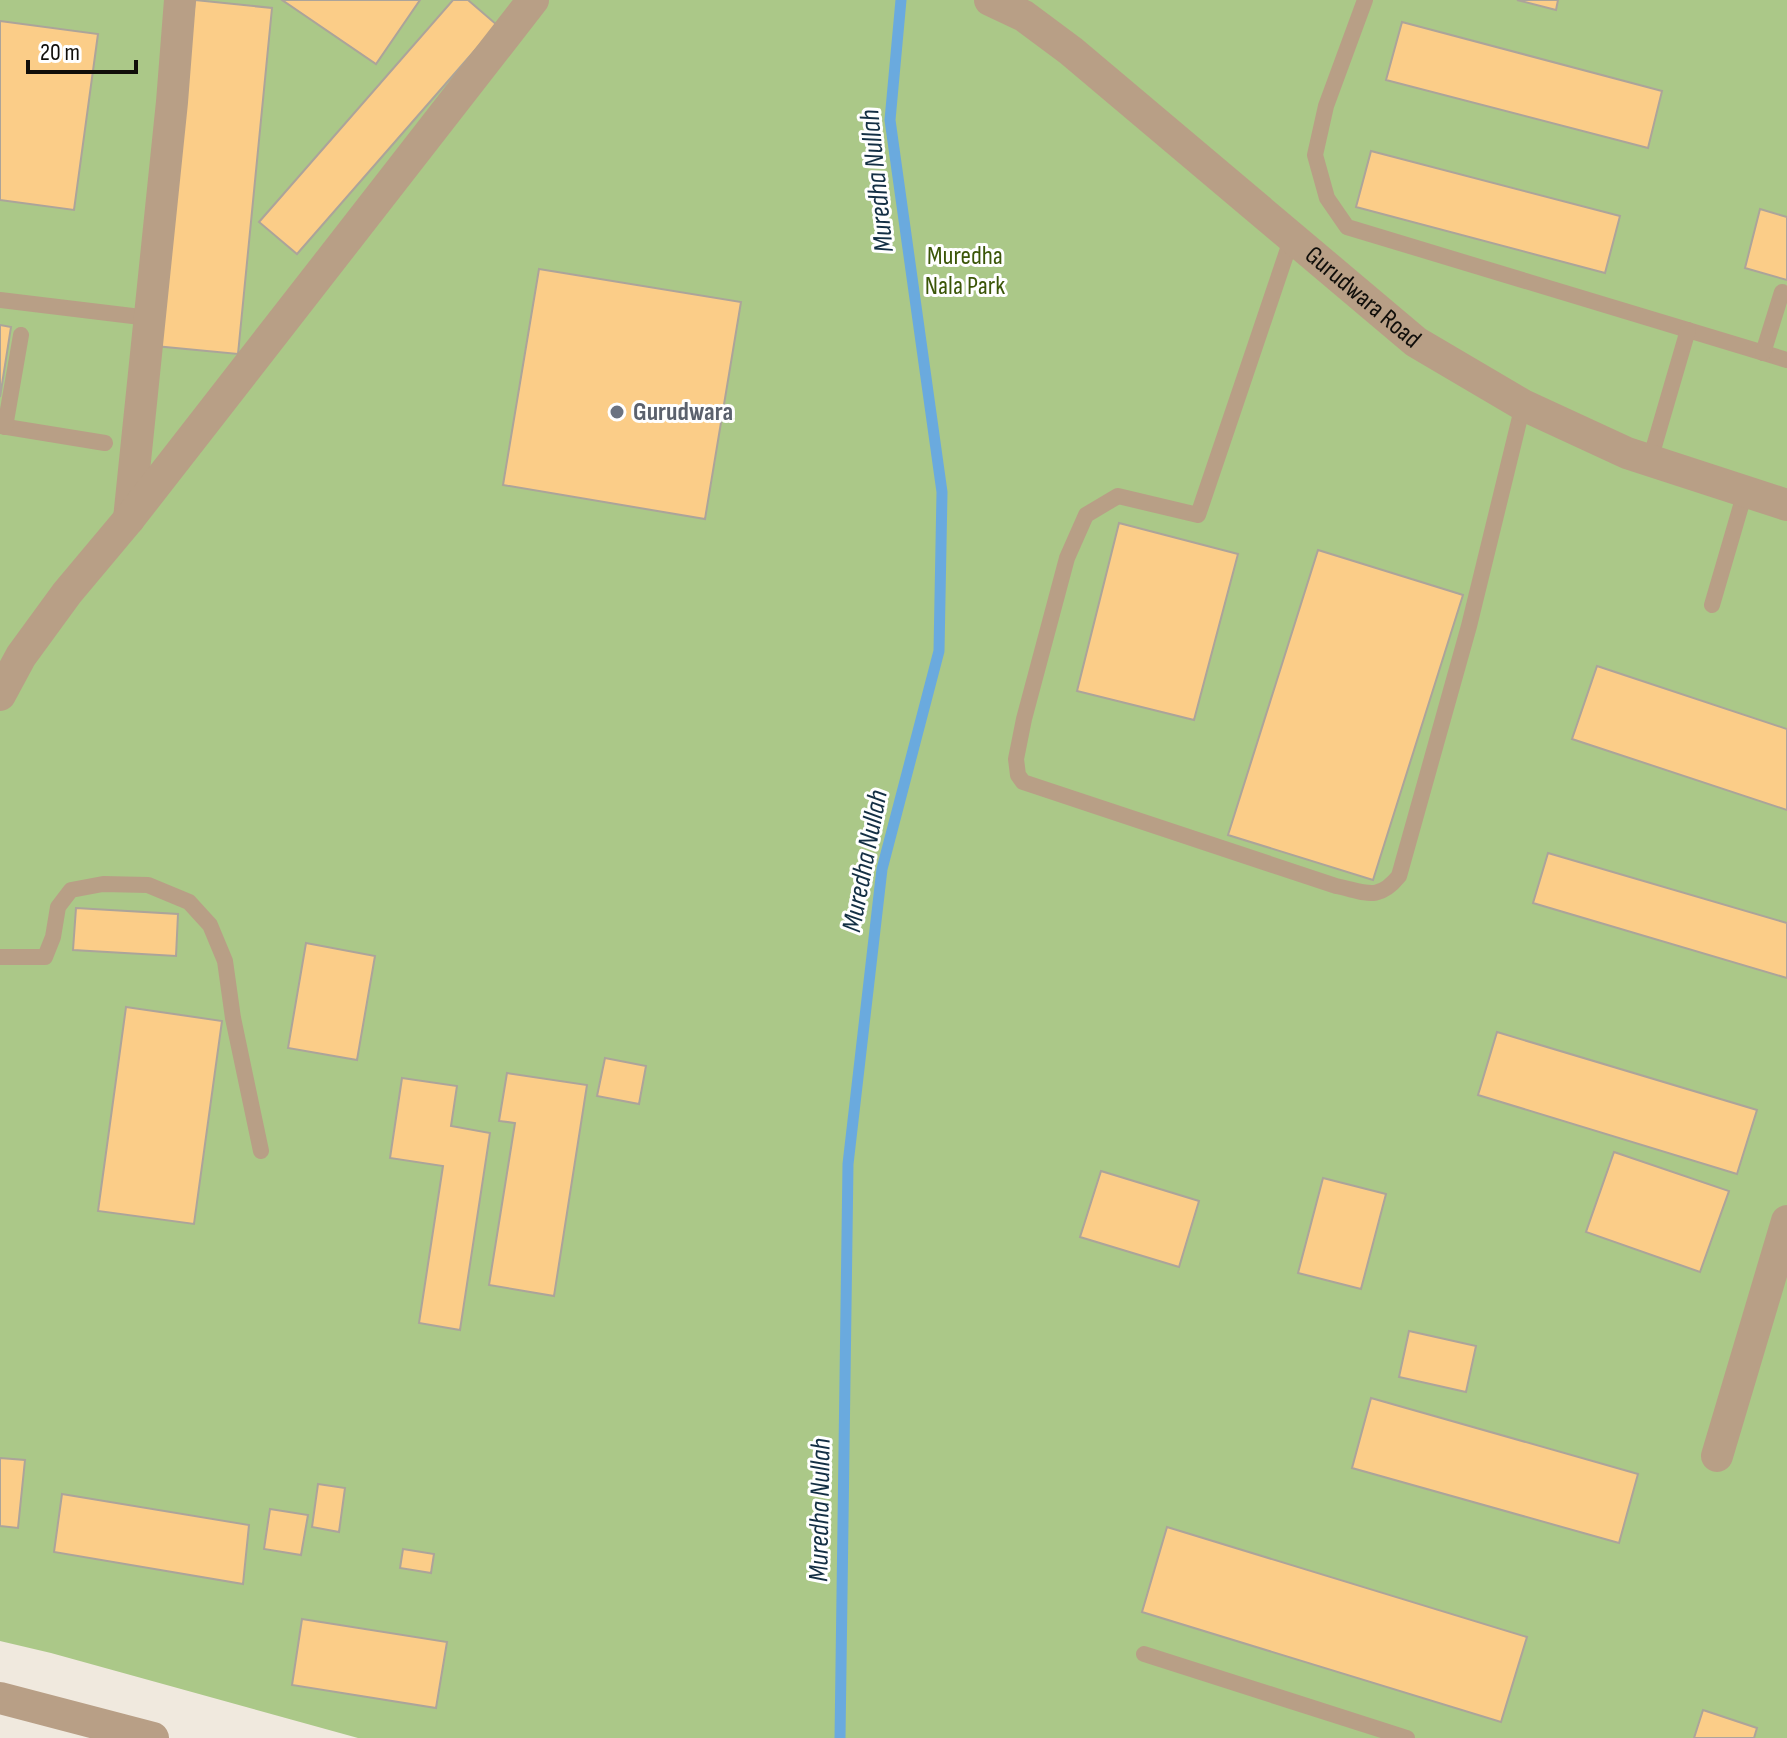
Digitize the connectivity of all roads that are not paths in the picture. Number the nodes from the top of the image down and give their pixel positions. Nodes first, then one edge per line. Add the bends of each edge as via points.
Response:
1 (180, 0) edge
2 (533, 0) edge
3 (990, 0) edge
4 (1365, 0) edge
5 (1028, 8) edge
6 (1292, 237) junction
7 (1782, 292) dead end
8 (0, 300) edge
9 (149, 318) junction
10 (1688, 330) junction
11 (21, 335) dead end
12 (1763, 353) junction
13 (1787, 360) edge
14 (1523, 405) junction
15 (3, 427) edge
16 (105, 443) dead end
17 (1650, 460) junction
18 (1745, 492) junction
19 (1787, 505) edge
20 (129, 519) junction
21 (1712, 605) dead end
22 (0, 695) edge
23 (0, 957) edge
24 (261, 1151) dead end
25 (1787, 1221) edge
26 (1717, 1456) dead end
27 (1144, 1654) dead end
28 (0, 1698) edge
29 (153, 1738) edge
30 (1407, 1738) edge

1 - 9 street
2 - 20 street
3 - 5 street, Gurudwara Road
4 - 10 lane via 1326,106 1315,155 1327,198 1347,227
5 - 6 street, Gurudwara Road via 1071,51
6 - 14 street, Gurudwara Road via 1416,342
6 - 14 lane via 1198,515 1118,496 1086,515 1067,558 1024,719 1016,759 1023,782 1336,886 1377,894 1391,886 1399,876 1469,626
7 - 12 lane
8 - 9 lane
9 - 20 street
10 - 12 lane
10 - 17 lane
11 - 15 lane
12 - 13 lane
14 - 17 street, Gurudwara Road
15 - 16 lane
17 - 18 street, Gurudwara Road
18 - 19 street, Gurudwara Road
18 - 21 lane
20 - 22 street via 21,656
23 - 24 lane via 45,957 58,907 71,890 148,885 189,902 210,925 225,961
25 - 26 street
27 - 30 lane
28 - 29 street

